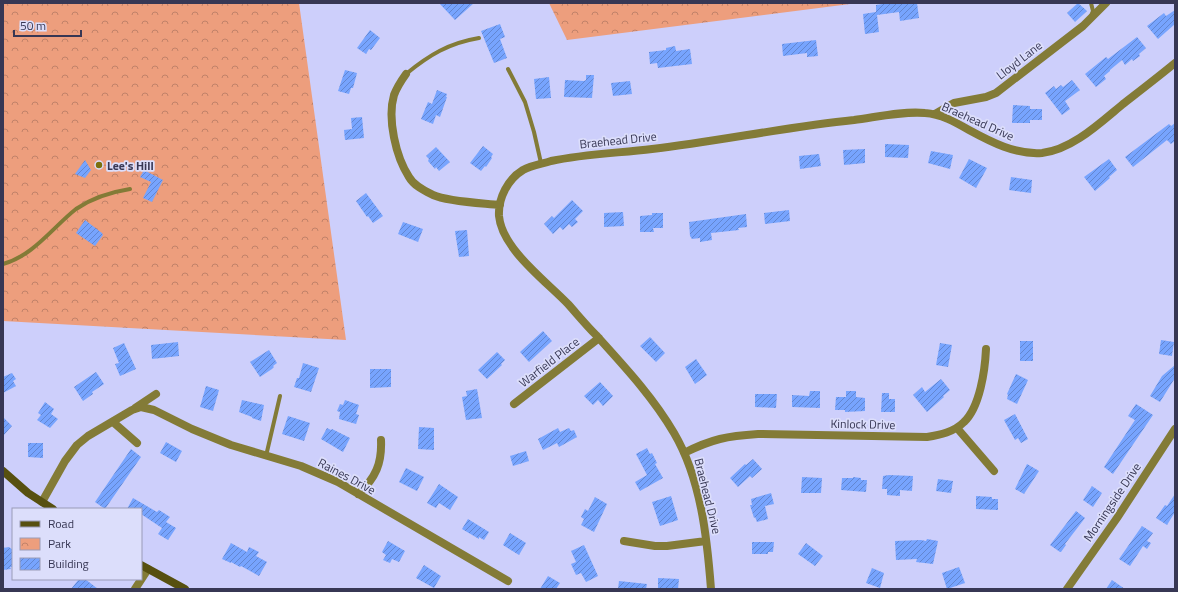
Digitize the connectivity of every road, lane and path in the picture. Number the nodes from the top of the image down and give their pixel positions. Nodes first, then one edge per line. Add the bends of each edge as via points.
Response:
1 (1091, 3) edge
2 (1106, 3) edge
3 (1091, 19) junction
4 (479, 38) dead end
5 (1175, 63) edge
6 (508, 69) dead end
7 (406, 74) joint
8 (935, 114) junction
9 (541, 164) junction
10 (130, 189) dead end
11 (500, 205) junction
12 (3, 264) edge
13 (598, 338) junction
14 (986, 348) dead end
15 (156, 394) dead end
16 (280, 396) dead end
17 (514, 404) dead end
18 (132, 410) junction
19 (114, 422) junction
20 (957, 428) junction
21 (1175, 429) edge
22 (381, 440) dead end
23 (137, 442) dead end
24 (684, 453) junction
25 (266, 456) junction
26 (3, 471) edge
27 (994, 471) dead end
28 (358, 494) junction
29 (42, 502) junction
30 (51, 508) edge
31 (624, 541) dead end
32 (706, 541) junction
33 (144, 567) edge
34 (508, 581) dead end
35 (185, 589) edge
36 (711, 589) edge
37 (1067, 589) edge

1 - 3 lane
2 - 3 street, Lloyd Lane
3 - 8 street, Lloyd Lane via 996,93 954,103
4 - 7 lane via 458,42 438,51
5 - 8 street, Braehead Drive via 1099,124 1054,151 1016,151 987,140
6 - 9 lane via 525,102
7 - 11 street via 394,97 392,120 394,141 409,178 435,196
8 - 9 street, Braehead Drive via 913,112
9 - 11 street, Braehead Drive via 525,169 511,180
10 - 12 lane via 90,201 20,257
11 - 13 street, Braehead Drive via 501,226 513,248
13 - 17 street, Warfield Place
13 - 24 street, Braehead Drive via 667,422
14 - 20 street, Kinlock Drive via 985,366 976,400 969,416
15 - 18 street
16 - 25 lane
18 - 19 street
18 - 25 street, Raines Drive via 141,407 154,410 192,429
19 - 23 street
19 - 29 street via 77,445
20 - 24 street, Kinlock Drive via 938,436 927,437 737,435 716,439
20 - 27 street
21 - 37 street, Morningside Drive
22 - 28 street via 382,453 378,468
24 - 32 street, Braehead Drive via 694,480
25 - 28 street, Raines Drive via 318,472
26 - 29 main road
28 - 34 street, Raines Drive
29 - 30 main road
31 - 32 street via 655,546
32 - 36 street, Braehead Drive
33 - 35 main road

